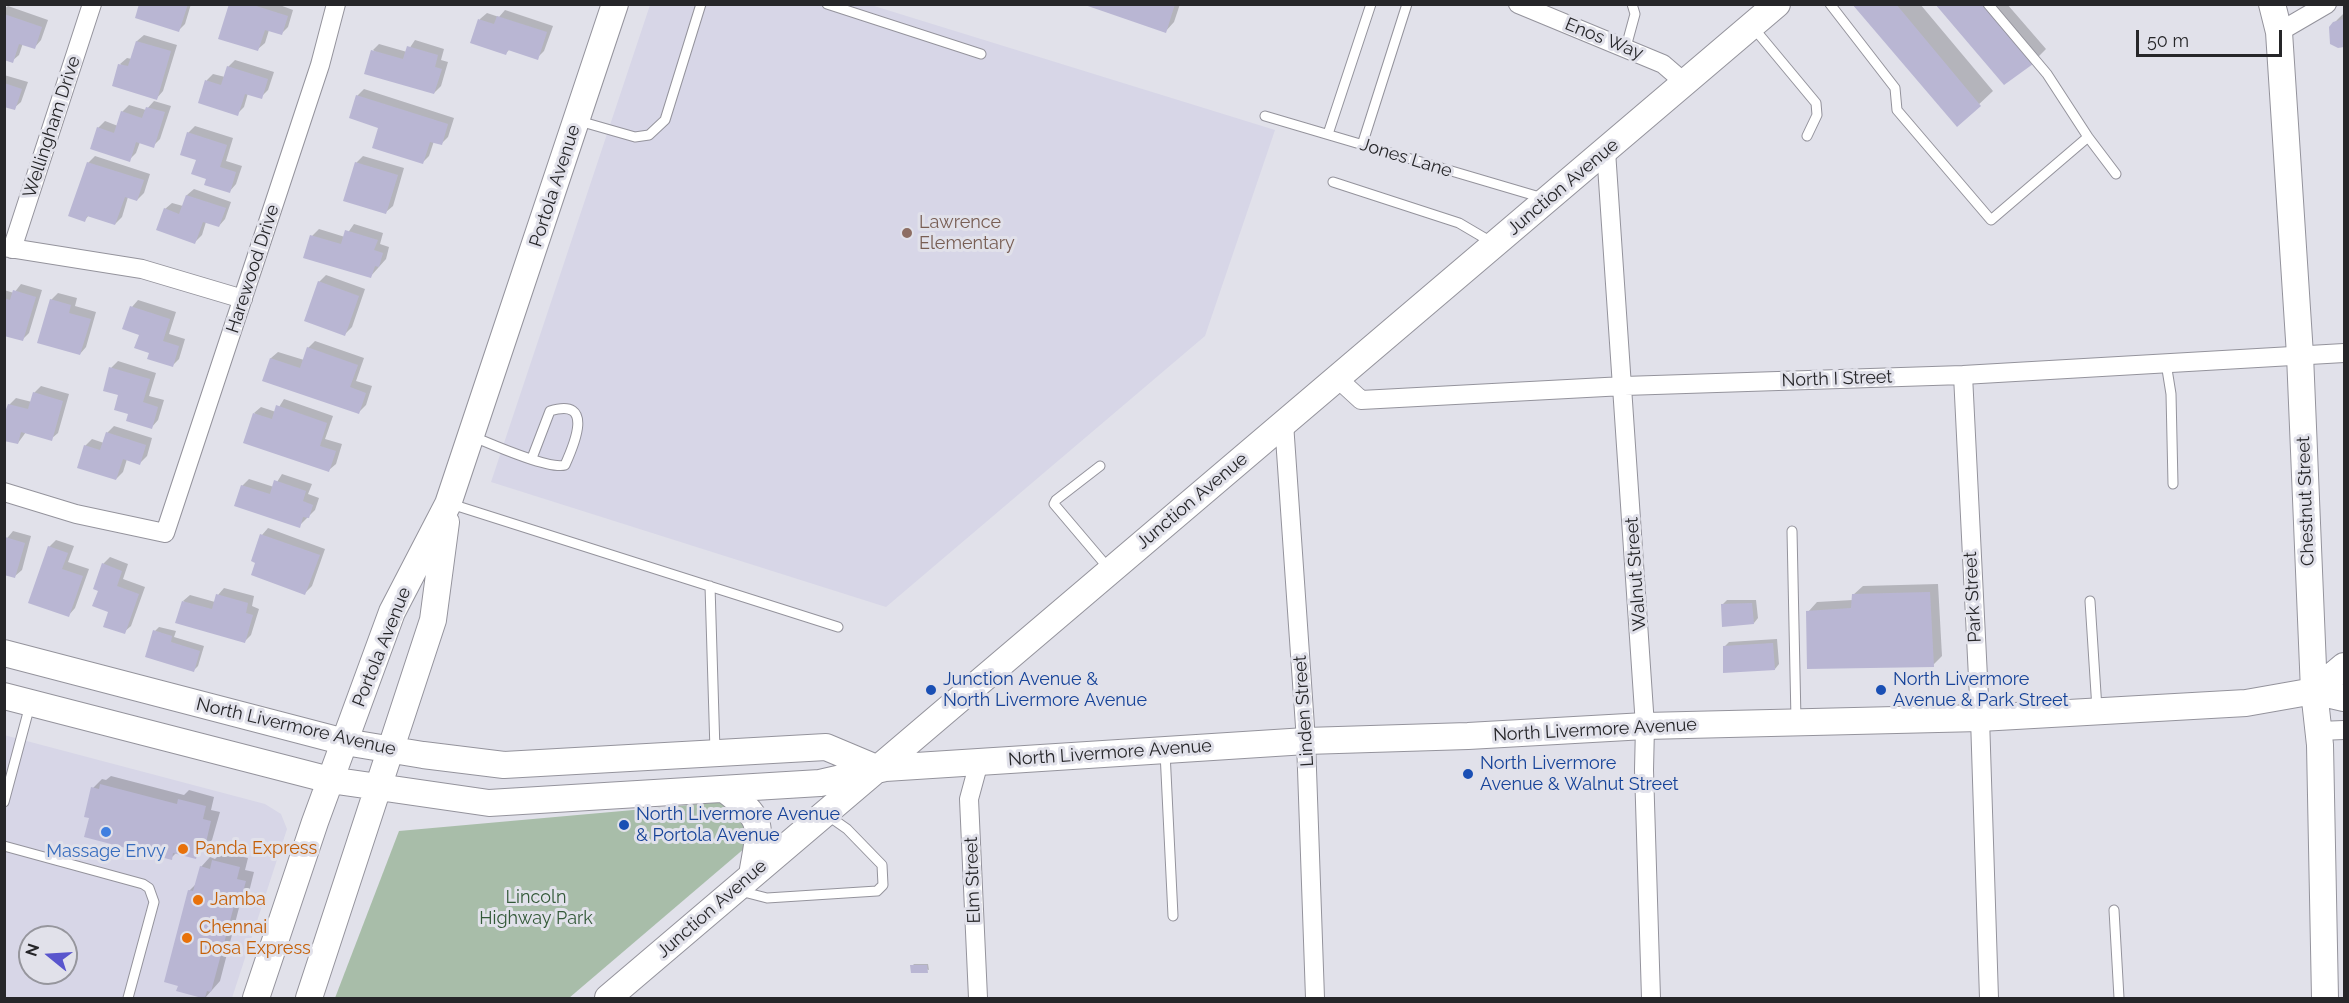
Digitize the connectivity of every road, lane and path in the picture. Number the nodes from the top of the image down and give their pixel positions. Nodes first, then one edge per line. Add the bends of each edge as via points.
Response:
1 (92, 4) edge
2 (336, 4) edge
3 (615, 4) edge
4 (701, 4) edge
5 (827, 4) edge
6 (1371, 4) edge
7 (1407, 4) edge
8 (1632, 4) edge
9 (1777, 4) edge
10 (1830, 4) edge
11 (1988, 4) edge
12 (2272, 4) edge
13 (2327, 4) edge
14 (1522, 5) edge
15 (1752, 26) junction
16 (2279, 32) junction
17 (1626, 47) junction
18 (981, 54) dead end
19 (1685, 83) junction
20 (1265, 116) dead end
21 (576, 120) junction
22 (1328, 134) junction
23 (1807, 136) dead end
24 (2088, 137) junction
25 (1362, 145) junction
26 (1606, 151) junction
27 (2116, 174) dead end
28 (1333, 182) dead end
29 (1548, 200) junction
30 (1495, 244) junction
31 (8, 248) edge
32 (243, 299) junction
33 (2344, 353) edge
34 (2300, 356) junction
35 (2166, 363) junction
36 (1963, 375) junction
37 (1337, 378) junction
38 (1624, 386) junction
39 (1284, 423) junction
40 (471, 436) junction
41 (532, 458) junction
42 (1100, 466) dead end
43 (2173, 483) dead end
44 (4, 492) edge
45 (448, 504) junction
46 (1792, 531) dead end
47 (1110, 570) junction
48 (710, 586) junction
49 (2090, 601) dead end
50 (838, 627) dead end
51 (4, 653) edge
52 (2344, 666) edge
53 (2314, 692) junction
54 (4, 696) edge
55 (2344, 698) edge
56 (31, 703) junction
57 (2097, 711) junction
58 (1980, 718) junction
59 (1796, 722) junction
60 (1646, 726) junction
61 (2344, 730) edge
62 (2319, 731) junction
63 (1306, 741) junction
64 (345, 742) junction
65 (390, 750) junction
66 (1164, 750) junction
67 (715, 753) junction
68 (979, 762) junction
69 (876, 768) junction
70 (330, 780) junction
71 (377, 788) junction
72 (724, 789) junction
73 (4, 802) edge
74 (824, 813) junction
75 (4, 846) edge
76 (744, 883) junction
77 (2114, 910) dead end
78 (1173, 916) dead end
79 (128, 999) edge
80 (256, 999) edge
81 (309, 999) edge
82 (608, 999) edge
83 (978, 999) edge
84 (1315, 999) edge
85 (1651, 999) edge
86 (1989, 999) edge
87 (2120, 999) edge
88 (2325, 999) edge

1 - 31 street, Wellingham Drive
2 - 32 street, Harewood Drive via 320,65
3 - 21 main road, Portola Avenue
4 - 21 lane via 665,120 649,135 635,137
5 - 18 lane
6 - 22 lane
7 - 25 lane
8 - 17 lane via 1635,14
9 - 15 main road, Junction Avenue
10 - 24 lane via 1895,88 1896,110 1991,220
11 - 24 lane via 2047,74
12 - 16 main road, Chestnut Street
13 - 16 street
14 - 17 street, Enos Way
15 - 19 main road, Junction Avenue
15 - 23 lane via 1816,103 1817,115
16 - 34 main road, Chestnut Street
17 - 19 street, Enos Way via 1663,64
19 - 26 main road, Junction Avenue
20 - 22 lane, Jones Lane
21 - 40 main road, Portola Avenue
22 - 25 lane, Jones Lane
24 - 27 lane
25 - 29 lane, Jones Lane
26 - 29 main road, Junction Avenue
26 - 38 street, Walnut Street
28 - 30 lane via 1459,223
29 - 30 main road, Junction Avenue
30 - 37 main road, Junction Avenue
31 - 32 street via 114,263
32 - 44 street, Harewood Drive via 165,533
33 - 34 street, North I Street
34 - 35 street, North I Street
34 - 53 main road, Chestnut Street
35 - 36 street, North I Street
35 - 43 lane via 2171,394
36 - 38 street, North I Street
36 - 58 street, Park Street
37 - 38 street, North I Street via 1361,400
37 - 39 main road, Junction Avenue
38 - 60 street, Walnut Street
39 - 47 main road, Junction Avenue
39 - 63 street, Linden Street
40 - 41 lane
40 - 45 main road, Portola Avenue
41 - 41 lane via 565,465 579,425 571,410 550,411
42 - 47 lane via 1054,504
45 - 48 lane
45 - 64 main road, Portola Avenue via 392,612
45 - 65 main road, Portola Avenue via 433,620
46 - 59 lane
47 - 69 main road, Junction Avenue
48 - 50 lane
48 - 67 lane
49 - 57 lane
51 - 64 main road, North Livermore Avenue
52 - 53 main road
53 - 55 main road, North Livermore Avenue
53 - 57 main road, North Livermore Avenue via 2246,703
53 - 62 main road, Chestnut Street
54 - 56 main road, North Livermore Avenue
56 - 70 main road, North Livermore Avenue
56 - 73 lane
57 - 58 main road, North Livermore Avenue
58 - 59 main road, North Livermore Avenue
58 - 86 street, Park Street
59 - 60 main road, North Livermore Avenue
60 - 63 main road, North Livermore Avenue
60 - 85 street, Walnut Street
61 - 62 street
62 - 88 main road, Chestnut Street
63 - 66 main road, North Livermore Avenue
63 - 84 street, Linden Street
64 - 65 main road, North Livermore Avenue
64 - 70 main road, Portola Avenue
65 - 67 main road, North Livermore Avenue via 504,765
65 - 71 main road, Portola Avenue
66 - 68 main road, North Livermore Avenue
66 - 78 lane
67 - 69 main road, North Livermore Avenue via 826,747
68 - 69 main road, North Livermore Avenue
68 - 83 street, Elm Street via 969,798
69 - 72 main road, North Livermore Avenue via 820,783
69 - 74 main road, Junction Avenue
70 - 71 main road, North Livermore Avenue
70 - 80 main road, Portola Avenue
71 - 72 main road, North Livermore Avenue via 489,803
71 - 81 main road, Portola Avenue
72 - 76 main road via 749,808 757,820 759,832
74 - 76 main road, Junction Avenue
74 - 76 lane via 847,829 882,865 883,885 877,891 767,898
75 - 79 lane via 149,888 153,902
76 - 82 main road, Junction Avenue
77 - 87 lane

